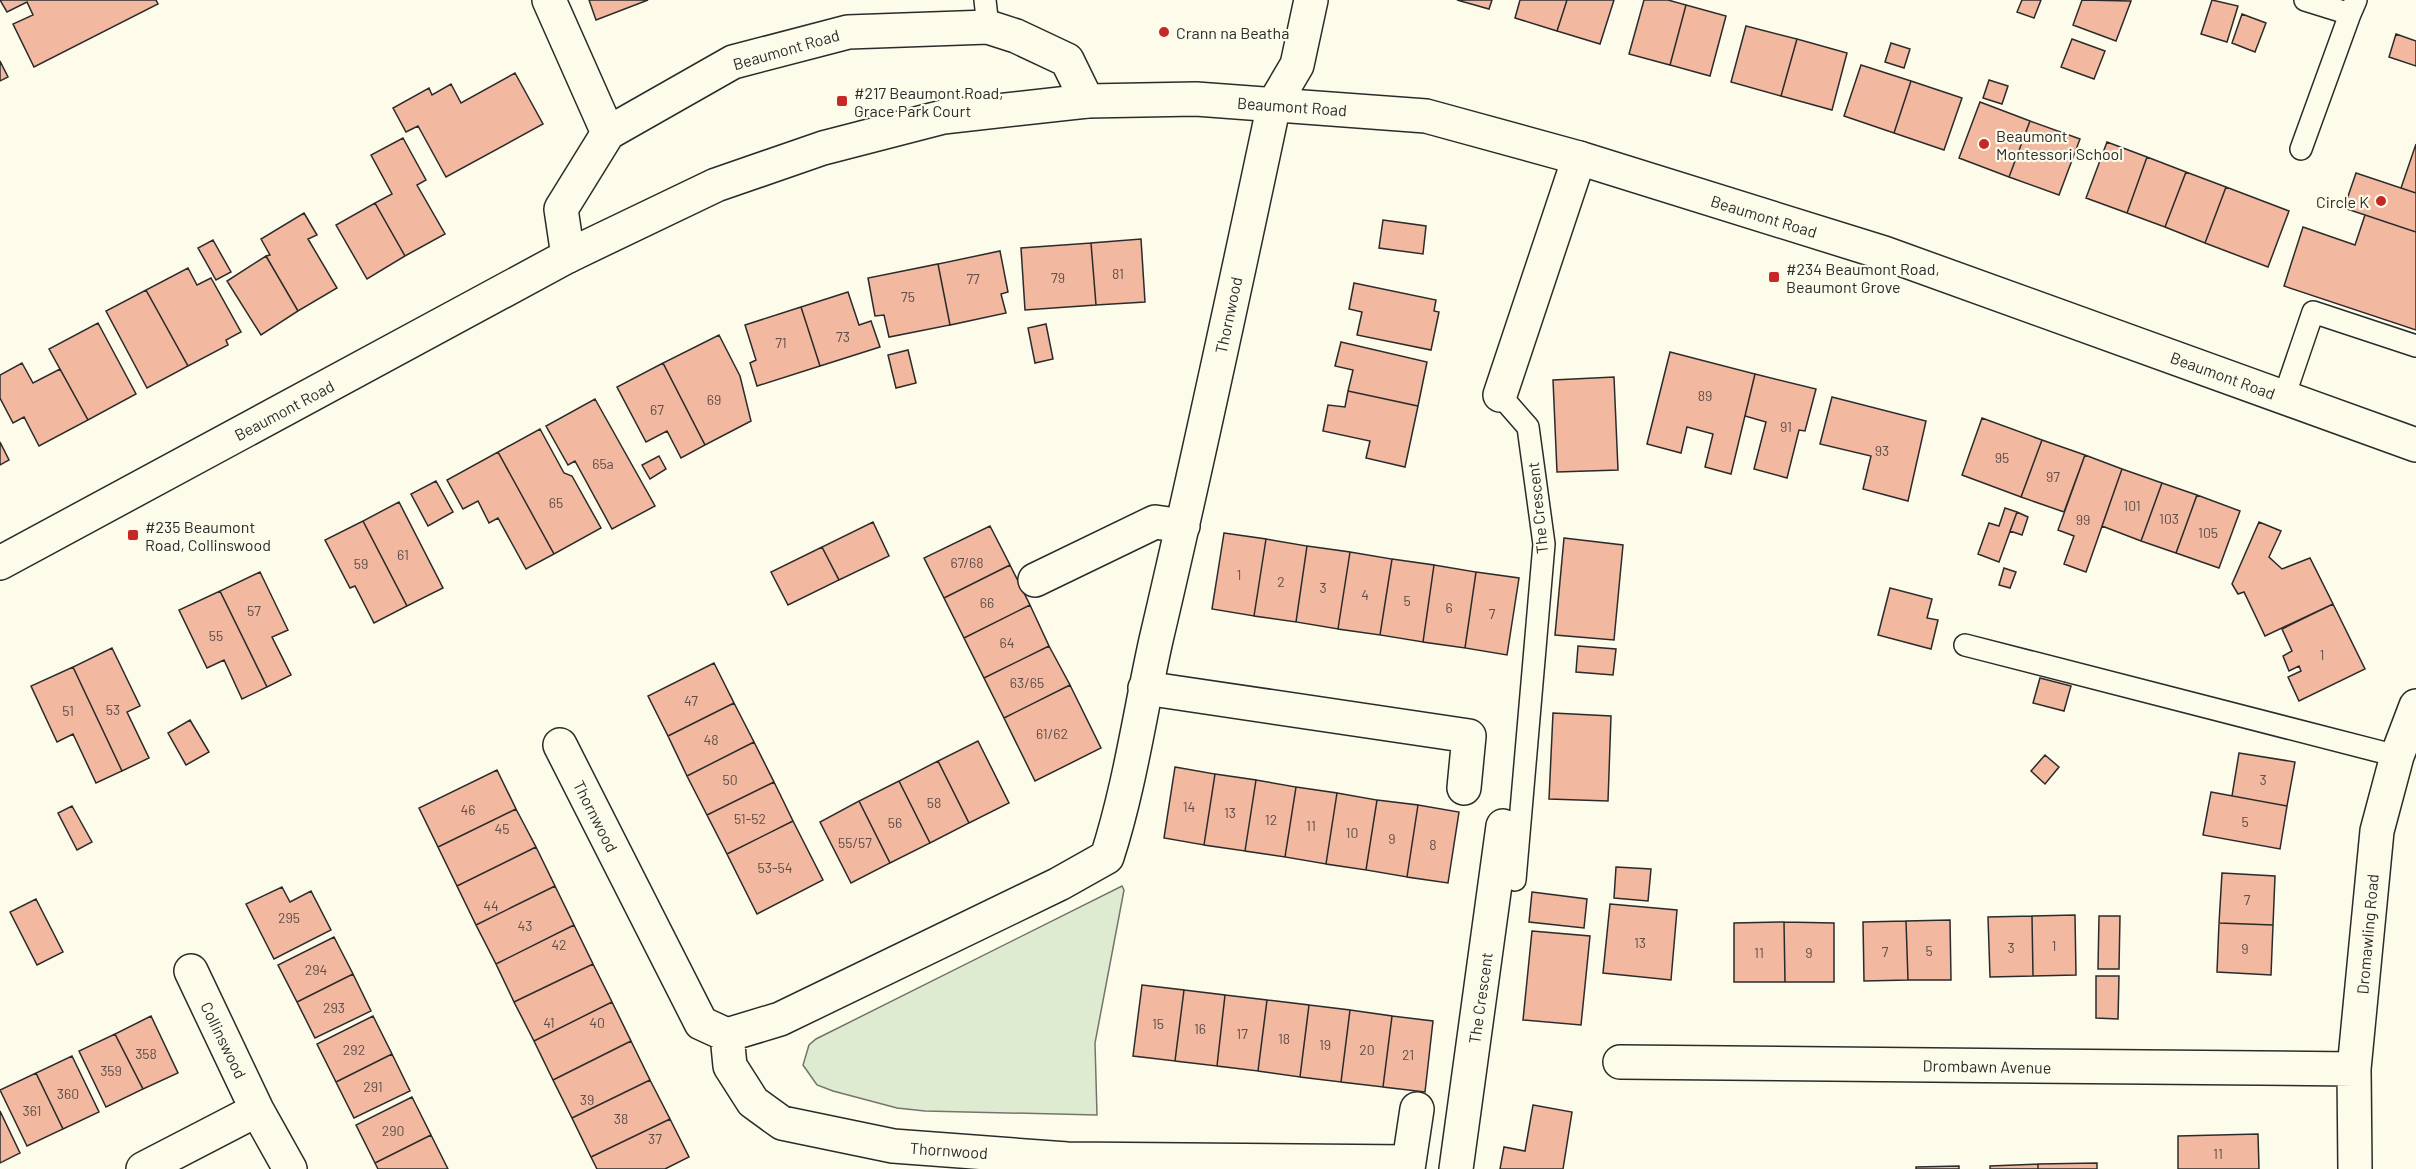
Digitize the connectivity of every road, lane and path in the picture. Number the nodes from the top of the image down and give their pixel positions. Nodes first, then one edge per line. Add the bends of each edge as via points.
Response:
1 (549, 0) edge
2 (1311, 0) edge
3 (2305, 0) edge
4 (2353, 7) edge
5 (986, 13) edge
6 (1087, 101) junction
7 (1274, 104) junction
8 (608, 133) junction
9 (2301, 149) dead end
10 (1579, 158) junction
11 (568, 256) junction
12 (2416, 346) edge
13 (1500, 395) joint
14 (2284, 397) junction
15 (2416, 445) edge
16 (1183, 526) junction
17 (0, 563) edge
18 (1035, 580) dead end
19 (1965, 645) dead end
20 (1145, 688) junction
21 (2416, 706) edge
22 (560, 745) dead end
23 (2397, 756) junction
24 (1464, 789) dead end
25 (1503, 826) dead end
26 (1515, 879) dead end
27 (190, 971) dead end
28 (727, 1035) junction
29 (1620, 1062) dead end
30 (2354, 1070) junction
31 (1417, 1109) dead end
32 (257, 1110) junction
33 (1408, 1166) edge
34 (142, 1169) edge
35 (290, 1169) edge
36 (1456, 1169) edge
37 (2355, 1169) edge

1 - 8 street
2 - 7 street, Thornwood via 1297,65
3 - 4 lane
4 - 9 lane
5 - 6 street, Beaumont Road via 1016,36 1066,60
5 - 8 street, Beaumont Road via 848,32 732,62
6 - 7 street, Beaumont Road via 1196,99
6 - 11 street, Beaumont Road via 943,117 823,148 716,185
7 - 10 street, Beaumont Road via 1425,117
7 - 16 street, Thornwood
8 - 11 street, Beaumont Road via 561,209
10 - 13 street, The Crescent
10 - 14 street, Beaumont Road via 1884,253
11 - 17 street, Beaumont Road
12 - 14 lane via 2313,312
13 - 26 lane, The Crescent via 1528,427 1544,544
14 - 15 street, Beaumont Road
16 - 18 street via 1155,522
16 - 20 street, Thornwood
19 - 23 lane
20 - 24 street via 1469,736
20 - 28 street, Thornwood via 1120,817 1107,857 1070,879 780,1019
21 - 23 street, Dromawling Road
22 - 28 street, Thornwood via 701,1023
23 - 30 street, Dromawling Road via 2377,831
25 - 36 street, The Crescent
27 - 32 street, Collinswood
28 - 33 street, Thornwood via 730,1066 753,1102 782,1123 893,1146 1067,1159
29 - 30 street, Drombawn Avenue
30 - 37 street, Dromawling Road
31 - 33 street, Thornwood
32 - 34 street
32 - 35 street, Collinswood

